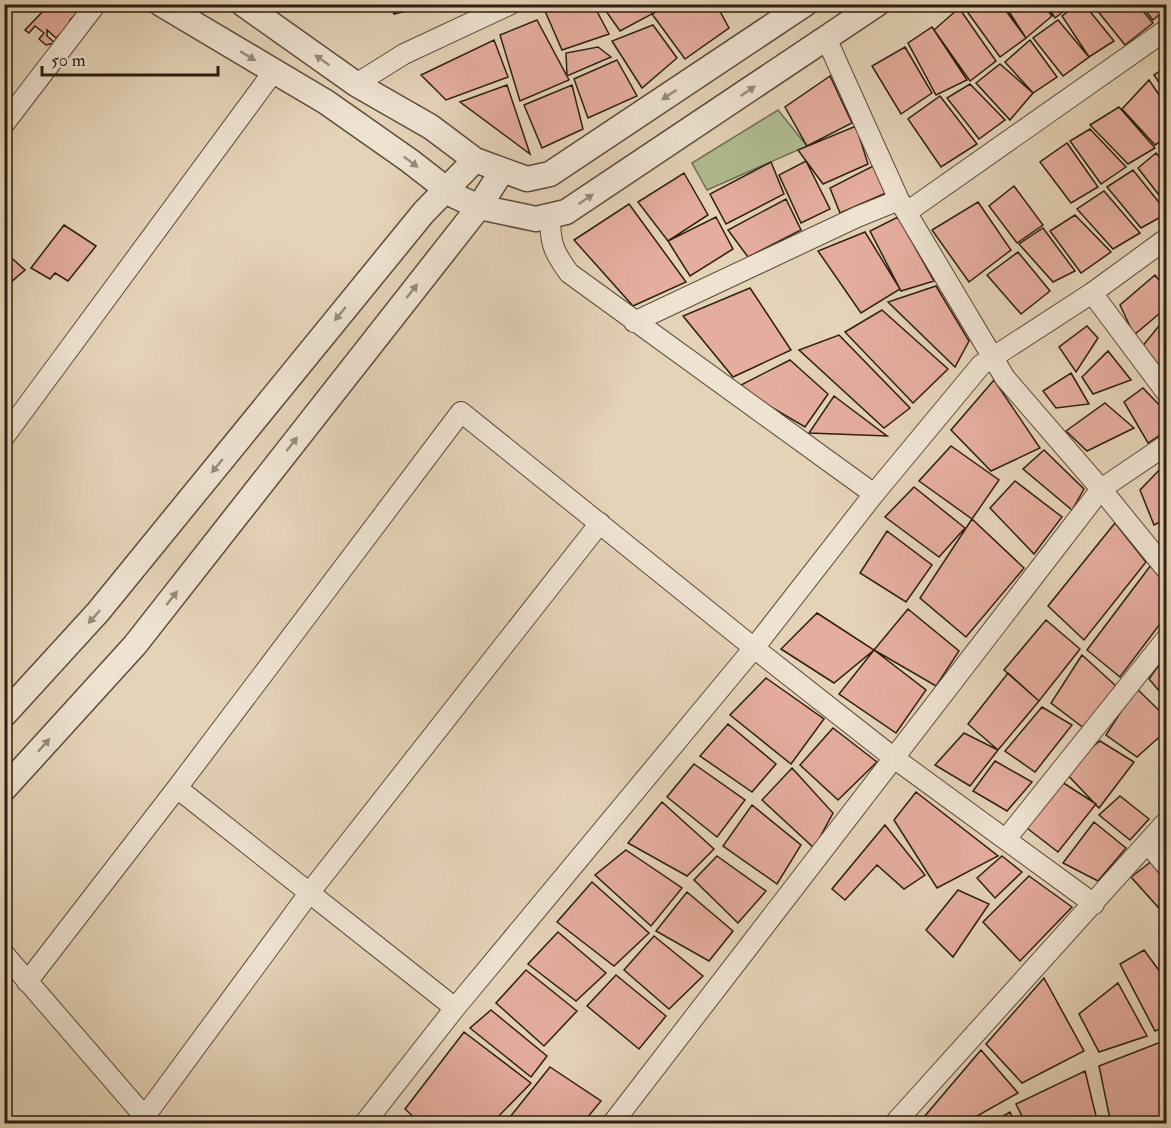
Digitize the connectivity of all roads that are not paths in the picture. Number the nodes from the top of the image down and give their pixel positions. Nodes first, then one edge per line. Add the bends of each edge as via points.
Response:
1 (96, 4) edge
2 (161, 4) edge
3 (243, 4) edge
4 (511, 4) edge
5 (805, 4) edge
6 (875, 5) edge
7 (1167, 30) edge
8 (826, 38) junction
9 (274, 72) junction
10 (356, 84) junction
11 (4, 124) edge
12 (475, 160) junction
13 (502, 171) junction
14 (446, 189) junction
15 (903, 206) junction
16 (479, 207) junction
17 (550, 216) junction
18 (1167, 239) edge
19 (1092, 293) junction
20 (634, 322) junction
21 (993, 357) junction
22 (1167, 392) edge
23 (4, 437) edge
24 (1167, 446) edge
25 (1101, 489) junction
26 (874, 494) junction
27 (600, 523) junction
28 (1167, 569) edge
29 (1167, 639) edge
30 (754, 648) junction
31 (4, 715) edge
32 (894, 758) junction
33 (177, 788) junction
34 (4, 789) edge
35 (1167, 822) edge
36 (1006, 839) junction
37 (1147, 843) junction
38 (1167, 865) edge
39 (310, 892) junction
40 (1094, 904) junction
41 (4, 954) edge
42 (27, 982) junction
43 (455, 1008) junction
44 (148, 1120) edge
45 (364, 1124) edge
46 (612, 1124) edge
47 (894, 1124) edge

1 - 11 street
2 -> 9 street
10 -> 3 street
4 - 10 street via 404,54
5 -> 13 street via 550,174 527,179
6 - 8 street
7 - 15 street
8 - 15 street
17 -> 8 street via 566,212
9 -> 14 street via 326,102
9 - 23 street
10 - 12 street via 431,127
12 - 13 street
12 - 14 street
13 - 16 street
14 - 16 street
14 -> 31 street via 98,612
15 - 20 street via 857,217
15 - 21 street
16 - 17 street via 536,219
34 -> 16 street via 135,645
17 - 20 street via 554,252 569,273
18 - 19 street
19 - 21 street
19 - 22 street
20 - 26 street
21 - 25 street via 1005,378
21 - 26 street via 981,365
24 - 25 street
25 - 28 street
25 - 32 street
26 - 30 street
27 - 30 street
27 - 33 street via 461,412
27 - 39 street
29 - 36 street
30 - 32 street
30 - 43 street
32 - 36 street
32 - 46 street
33 - 39 street
33 - 42 street
35 - 37 street
36 - 40 street
37 - 38 street
37 - 40 street
39 - 43 street
39 - 44 street
40 - 47 street
41 - 42 street
42 - 44 street
43 - 45 street

